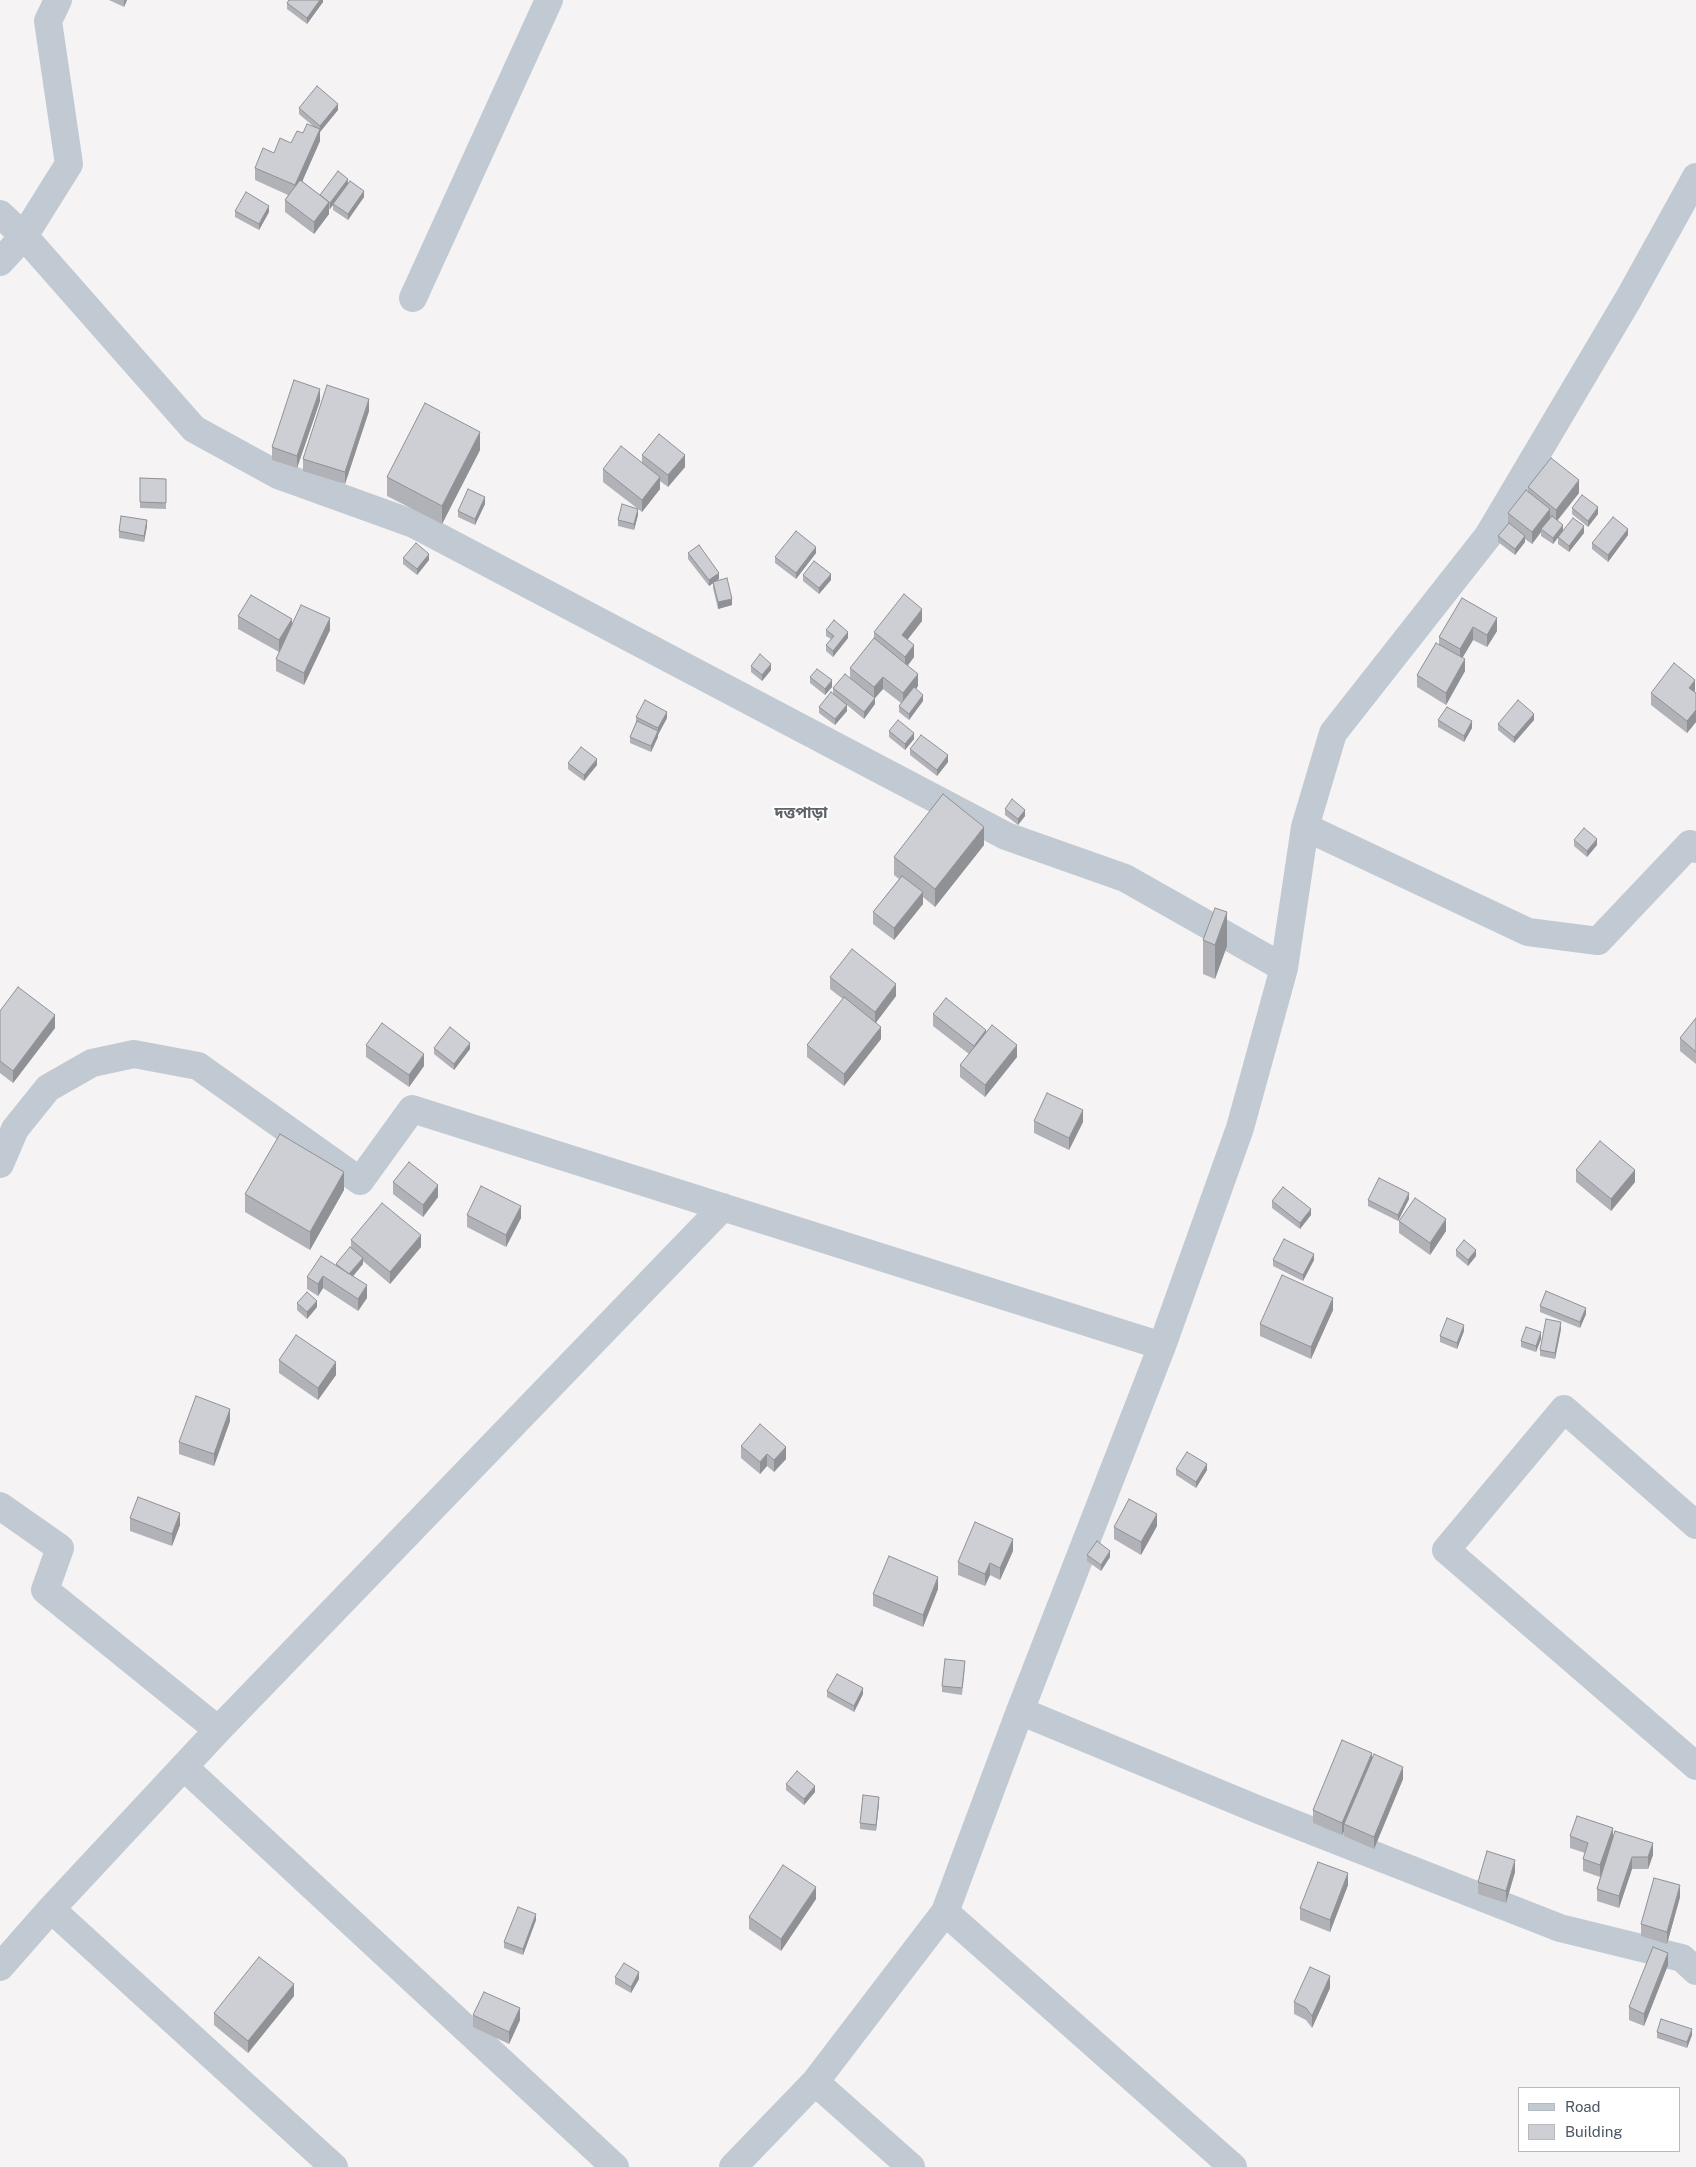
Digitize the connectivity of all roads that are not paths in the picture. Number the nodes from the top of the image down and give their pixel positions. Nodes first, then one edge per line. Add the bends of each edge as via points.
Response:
1 (58, 0) edge
2 (549, 0) edge
3 (1696, 177) edge
4 (0, 214) edge
5 (24, 236) junction
6 (0, 262) edge
7 (413, 298) dead end
8 (1305, 827) junction
9 (1694, 845) edge
10 (1284, 968) junction
11 (0, 1164) edge
12 (723, 1207) junction
13 (1162, 1346) junction
14 (0, 1506) edge
15 (1696, 1525) edge
16 (1020, 1711) junction
17 (218, 1730) junction
18 (1696, 1766) edge
19 (184, 1767) junction
20 (51, 1909) junction
21 (946, 1912) junction
22 (0, 1967) edge
23 (1696, 1971) edge
24 (815, 2082) junction
25 (334, 2167) edge
26 (615, 2167) edge
27 (733, 2167) edge
28 (911, 2167) edge
29 (1233, 2167) edge

1 - 5 street via 48,21 69,164
2 - 7 street
3 - 8 street via 1629,298 1488,536 1334,733
4 - 5 street
5 - 6 street
5 - 10 street via 194,429 278,475 414,524 1006,836 1124,878
8 - 9 street via 1528,932 1598,941
8 - 10 street
10 - 13 street via 1240,1128
11 - 12 street via 15,1129 48,1088 92,1063 134,1054 198,1066 360,1182 412,1109
12 - 13 street
12 - 17 street
13 - 16 street
14 - 17 street via 60,1548 45,1590
15 - 18 street via 1564,1409 1446,1550
16 - 21 street
16 - 23 street via 1259,1810 1560,1928 1682,1958
17 - 19 street
19 - 20 street
19 - 26 street
20 - 22 street
20 - 25 street
21 - 24 street
21 - 29 street
24 - 27 street
24 - 28 street

